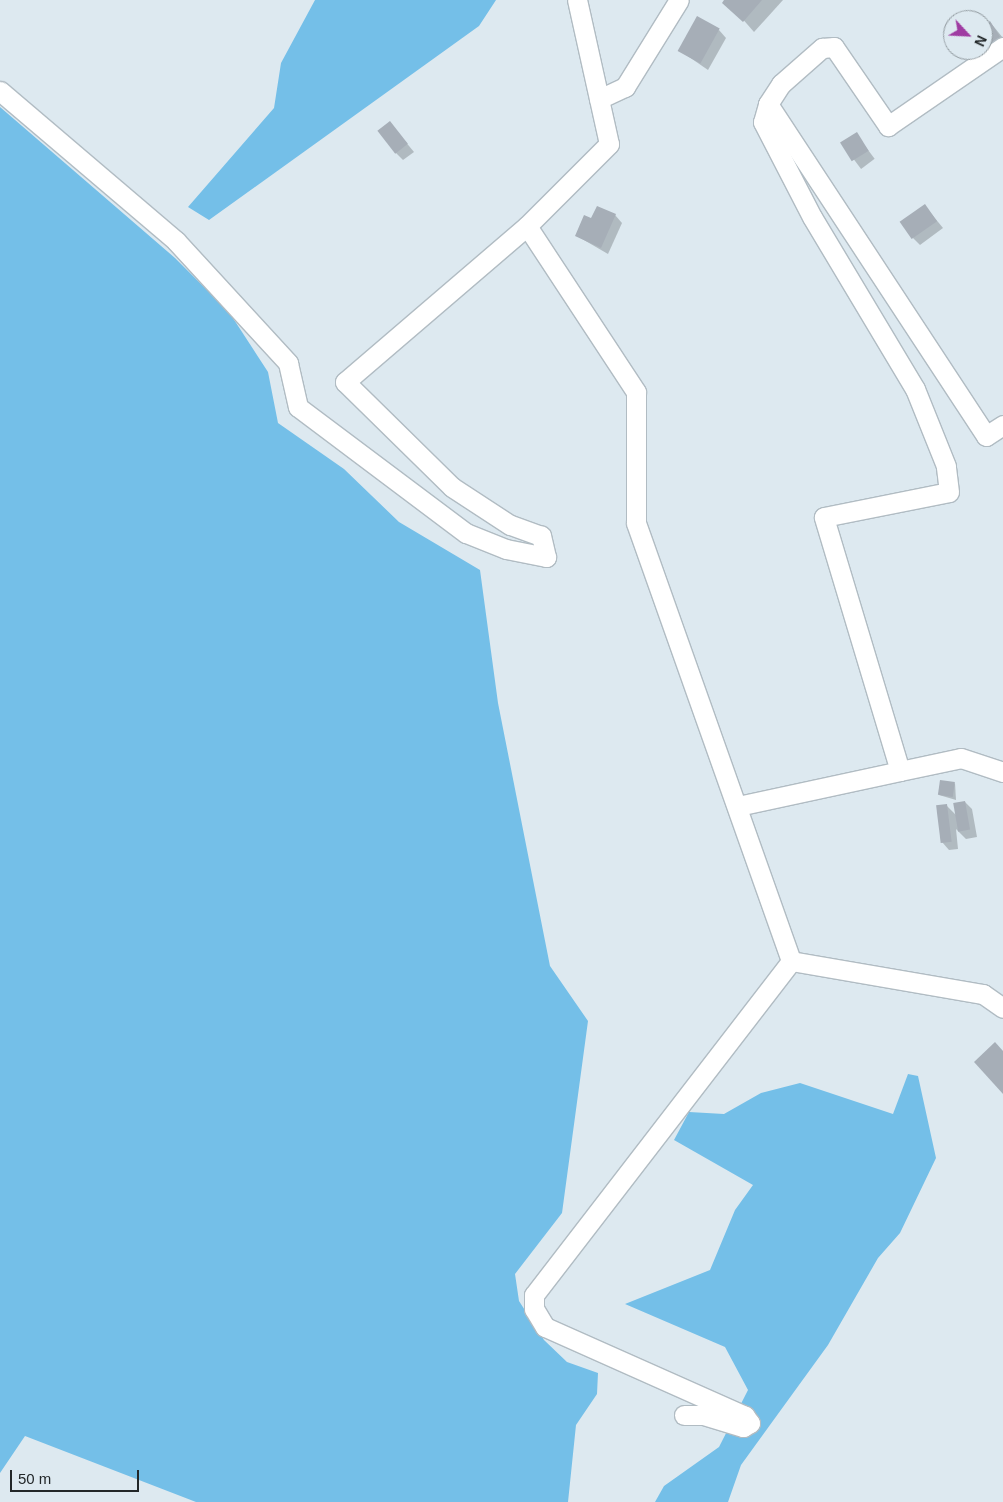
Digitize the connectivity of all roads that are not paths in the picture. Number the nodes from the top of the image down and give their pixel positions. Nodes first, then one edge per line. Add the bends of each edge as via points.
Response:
1 (577, 0) edge
2 (679, 0) edge
3 (1003, 47) edge
4 (0, 91) edge
5 (599, 99) junction
6 (768, 104) junction
7 (527, 226) junction
8 (1003, 425) edge
9 (900, 771) junction
10 (1003, 772) edge
11 (738, 806) junction
12 (791, 961) junction
13 (1003, 1008) edge
14 (684, 1415) dead end

1 - 5 street
2 - 5 street via 625,87
3 - 6 street via 888,126 834,47 822,48 781,84
4 - 7 street via 176,241 288,364 298,407 466,533 506,549 546,557 541,536 510,525 452,487 345,382
5 - 7 street via 609,144
6 - 8 street via 986,436
6 - 9 street via 763,122 812,216 915,389 946,466 949,492 824,517
7 - 11 street via 636,392 636,523
9 - 10 street via 961,758
9 - 11 street
11 - 12 street
12 - 13 street via 983,994
12 - 14 street via 534,1295 534,1309 545,1327 745,1416 750,1423 742,1427 703,1415

